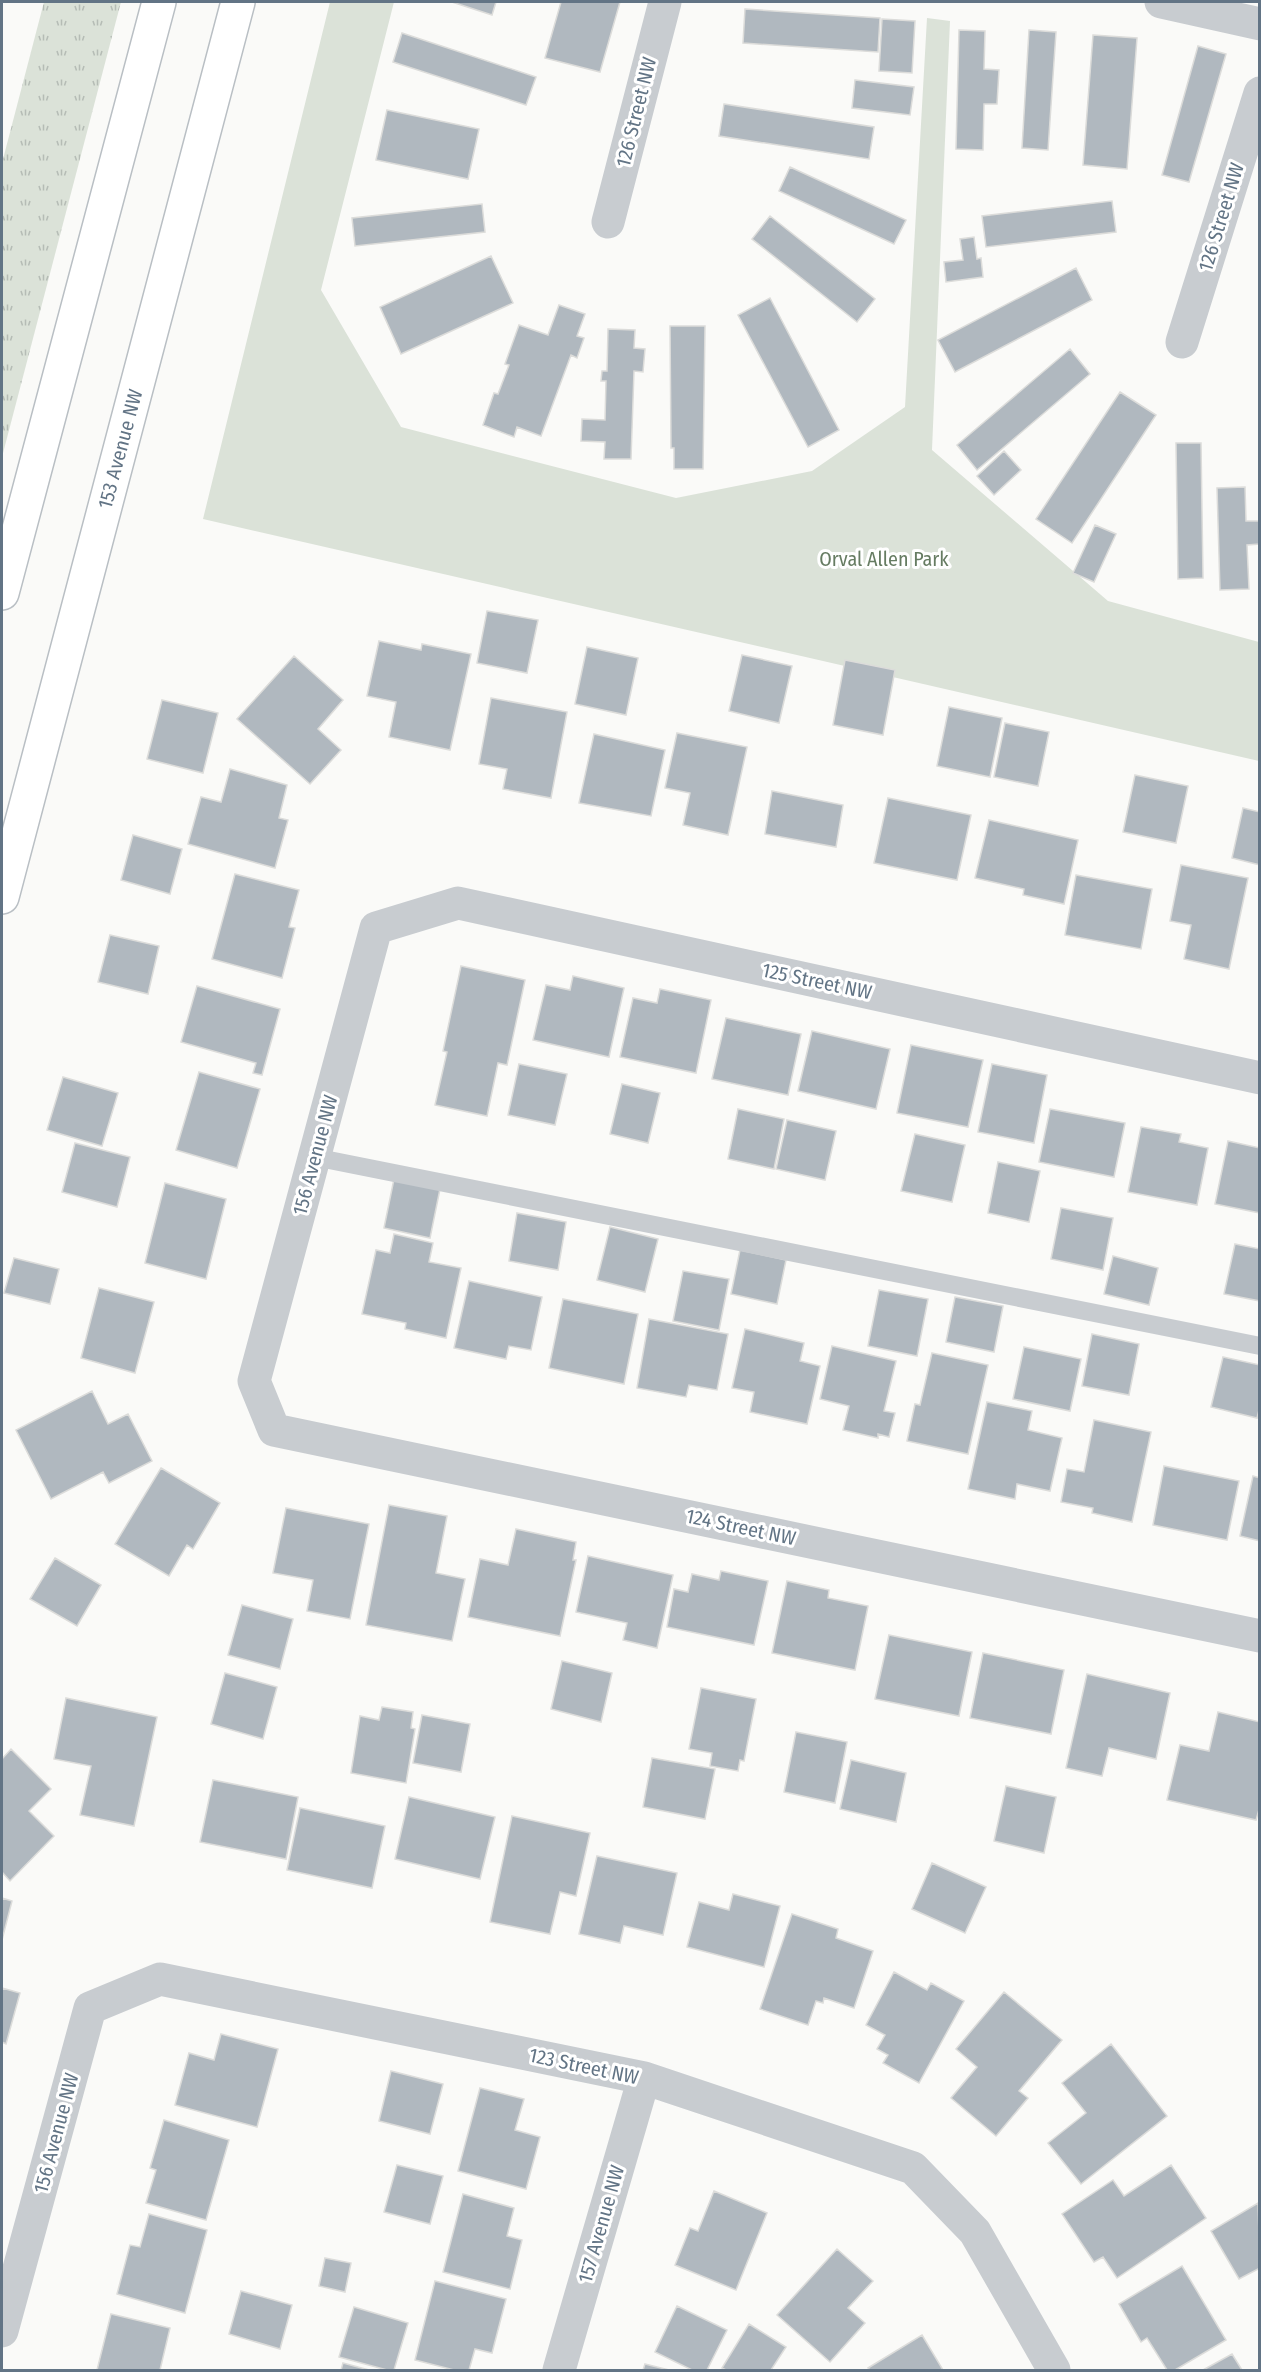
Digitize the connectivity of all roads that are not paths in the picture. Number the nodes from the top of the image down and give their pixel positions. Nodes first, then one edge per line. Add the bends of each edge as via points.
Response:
1 (159, 2) edge
2 (238, 2) edge
3 (665, 2) edge
4 (1161, 2) edge
5 (1260, 24) edge
6 (1260, 93) edge
7 (608, 222) dead end
8 (1182, 342) dead end
9 (2, 593) edge
10 (2, 897) edge
11 (376, 928) joint
12 (1260, 1078) edge
13 (314, 1157) junction
14 (1260, 1346) edge
15 (254, 1381) joint
16 (1260, 1636) edge
17 (160, 1980) joint
18 (644, 2078) junction
19 (2, 2331) edge
20 (559, 2370) edge
21 (1054, 2370) edge

1 - 9 main road
2 - 10 main road, 153 Avenue NW
3 - 7 street, 126 Street NW
4 - 5 street
6 - 8 street, 126 Street NW
11 - 12 street, 125 Street NW via 458,903
11 - 13 street, 156 Avenue NW
13 - 14 lane
13 - 15 street, 156 Avenue NW
15 - 16 street, 124 Street NW via 274,1430
17 - 18 street, 123 Street NW
17 - 19 street, 156 Avenue NW via 90,2008
18 - 20 street, 157 Avenue NW
18 - 21 street, 123 Street NW via 913,2168 975,2232

